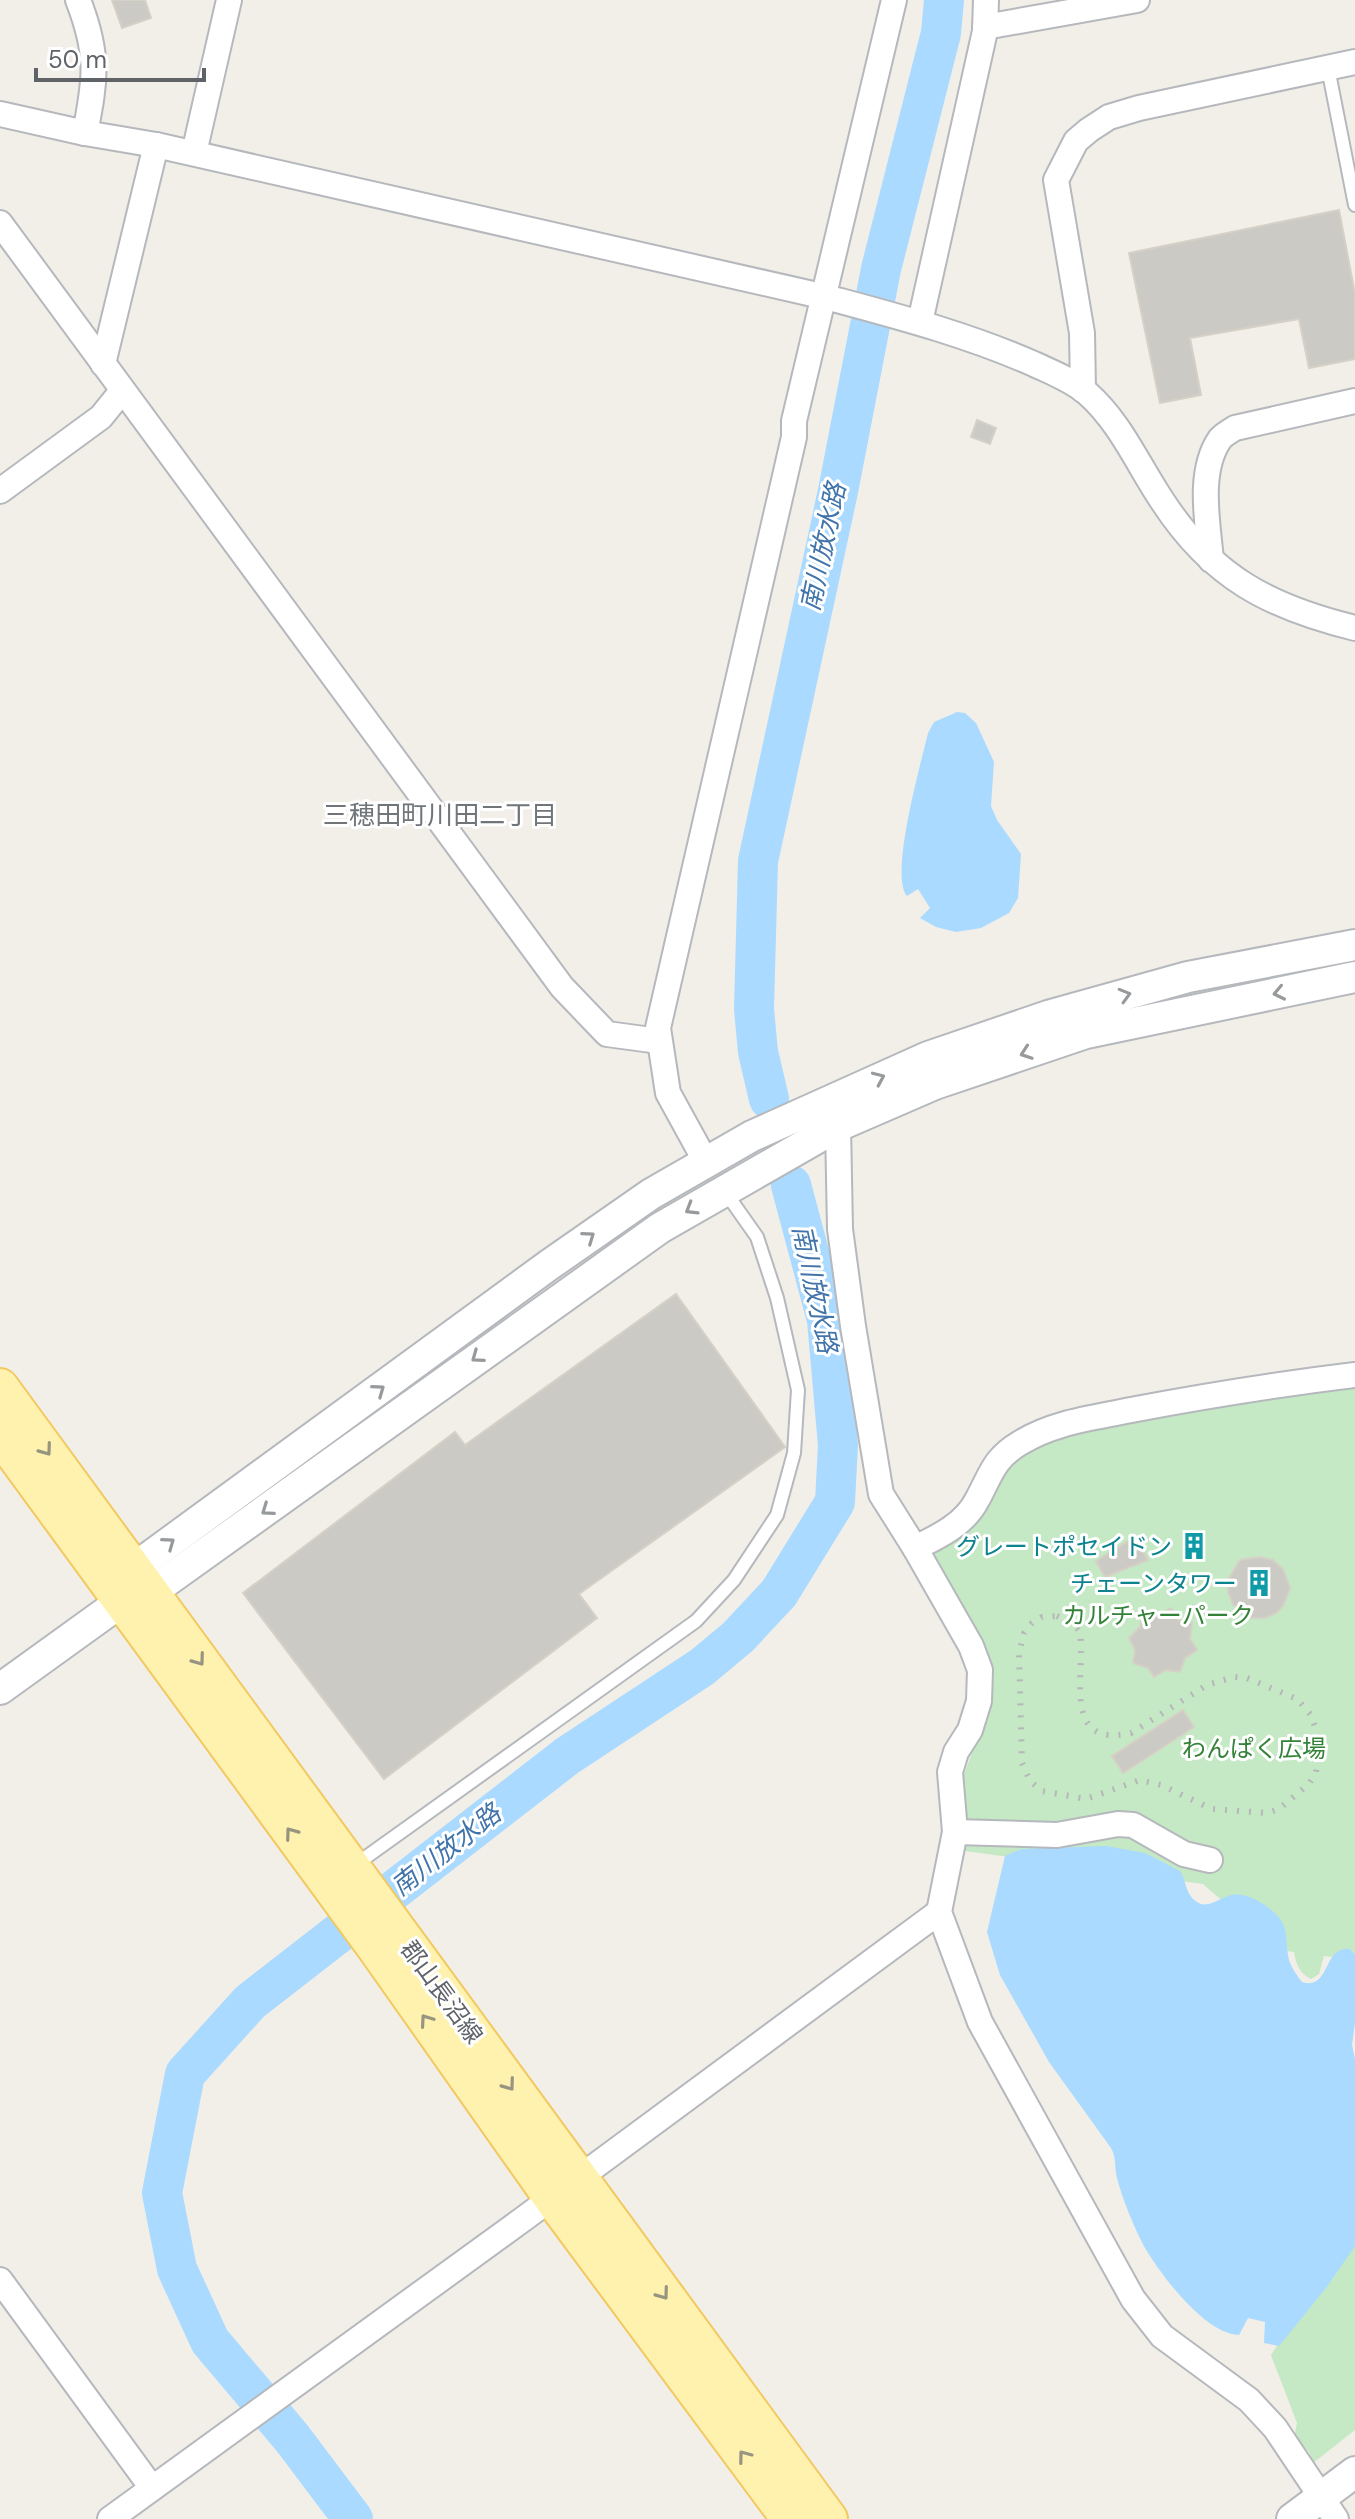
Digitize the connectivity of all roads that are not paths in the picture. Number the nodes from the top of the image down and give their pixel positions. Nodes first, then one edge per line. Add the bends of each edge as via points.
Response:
1 (78, 0) edge
2 (229, 0) edge
3 (894, 0) edge
4 (986, 0) edge
5 (1137, 0) edge
6 (985, 27) junction
7 (1355, 62) edge
8 (1328, 68) junction
9 (0, 114) edge
10 (85, 133) junction
11 (156, 145) junction
12 (194, 153) junction
13 (1355, 205) edge
14 (0, 223) edge
15 (832, 299) junction
16 (914, 320) junction
17 (103, 364) junction
18 (1083, 390) junction
19 (122, 391) junction
20 (1355, 401) edge
21 (0, 491) edge
22 (1211, 560) junction
23 (1355, 628) edge
24 (1355, 945) edge
25 (1355, 977) edge
26 (659, 1041) junction
27 (826, 1133) junction
28 (707, 1164) junction
29 (724, 1190) junction
30 (1355, 1375) edge
31 (0, 1387) edge
32 (0, 1435) edge
33 (915, 1548) junction
34 (135, 1588) junction
35 (0, 1689) edge
36 (955, 1832) junction
37 (1210, 1860) dead end
38 (350, 1880) junction
39 (939, 1912) junction
40 (565, 2188) junction
41 (0, 2280) edge
42 (1355, 2472) edge
43 (152, 2488) junction
44 (1330, 2507) edge
45 (110, 2519) edge
46 (790, 2519) edge
47 (829, 2519) edge
48 (1292, 2519) edge

1 - 10 street via 95,59
2 - 12 street
3 - 15 street
4 - 6 street
5 - 6 street
6 - 16 street
7 - 8 street
8 - 13 lane
8 - 18 street via 1139,108 1109,117 1076,141 1056,180 1082,333
9 - 10 street
10 - 11 street
11 - 12 street
11 - 17 street
12 - 15 street
14 - 17 street
15 - 16 street
15 - 26 street via 794,421
16 - 18 street via 1012,354
17 - 19 street
18 - 22 street via 1122,433 1162,501
19 - 21 street via 101,417
19 - 26 street via 562,987 607,1034
20 - 22 street via 1235,428 1220,437 1206,493
22 - 23 street via 1225,574 1308,616
28 -> 24 street via 752,1136 928,1057 1048,1016 1188,977
25 -> 27 street via 1086,1033 935,1084
26 - 28 street via 668,1093
27 - 29 street
27 - 33 street via 881,1494
34 -> 28 street via 549,1265 651,1194
29 -> 34 street via 559,1298 326,1469
29 - 38 lane via 757,1237 798,1390 794,1453 777,1515 734,1580 696,1621
30 - 33 street via 1189,1399 1062,1424 1034,1435 997,1461 964,1517
31 -> 34 main road, 郡山長沼線
32 - 34 main road, 郡山長沼線
33 - 36 street via 980,1670 979,1701 950,1772
34 - 35 street
34 - 38 main road, 郡山長沼線
36 - 37 street via 1057,1835 1133,1825 1184,1854
36 - 39 street
38 - 40 main road, 郡山長沼線 via 386,1939
39 - 40 street
39 - 44 street via 980,2022 1133,2299 1162,2336 1249,2400
40 - 43 street
46 -> 40 main road, 郡山長沼線
40 -> 47 main road, 郡山長沼線
41 - 43 street
42 - 44 street
43 - 45 street
44 - 48 street

